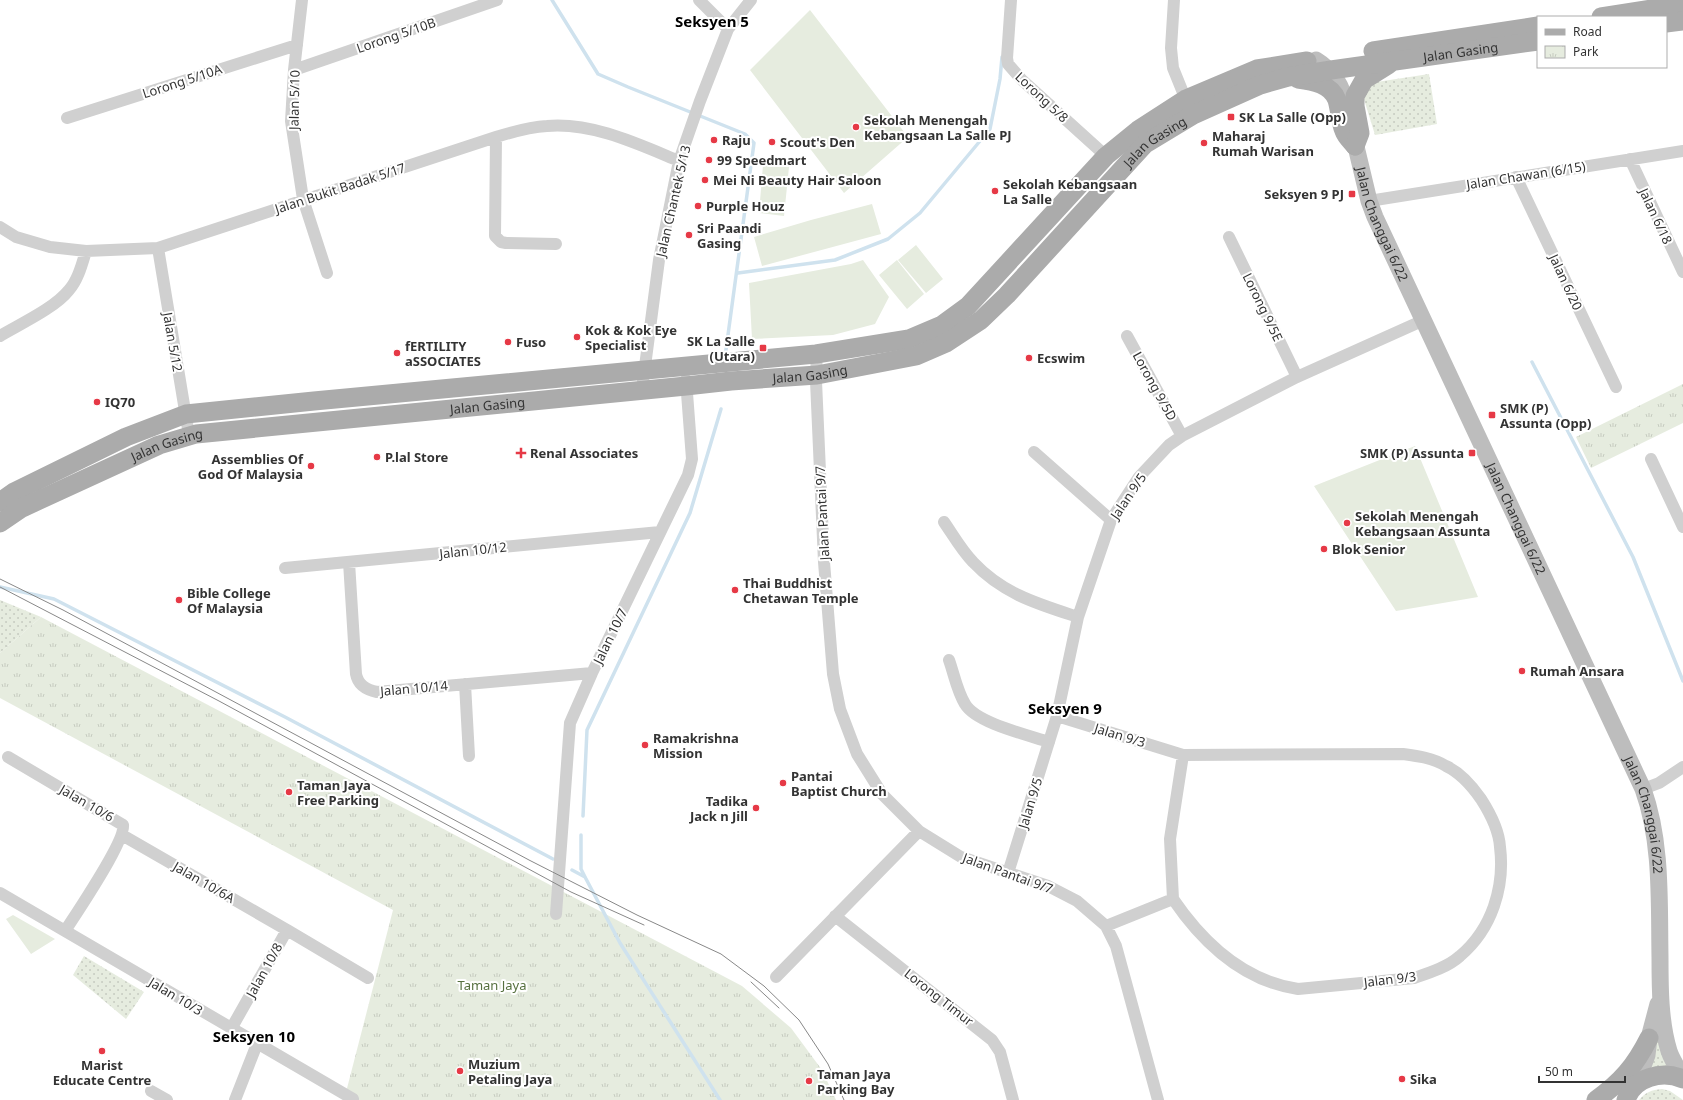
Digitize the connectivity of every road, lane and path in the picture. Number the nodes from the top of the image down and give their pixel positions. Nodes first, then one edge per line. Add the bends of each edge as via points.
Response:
1 (302, 0) edge
2 (497, 0) edge
3 (699, 0) edge
4 (751, 0) edge
5 (1011, 0) edge
6 (1171, 1) edge
7 (1683, 4) edge
8 (1607, 16) edge
9 (1683, 21) edge
10 (1667, 24) edge
11 (1537, 26) edge
12 (728, 29) junction
13 (1537, 41) edge
14 (297, 45) junction
15 (1394, 61) junction
16 (1323, 65) junction
17 (294, 70) junction
18 (1288, 77) junction
19 (1189, 107) junction
20 (67, 118) dead end
21 (496, 137) junction
22 (1355, 146) junction
23 (1683, 151) edge
24 (1106, 156) junction
25 (1630, 159) junction
26 (679, 161) junction
27 (1516, 177) junction
28 (303, 199) junction
29 (1369, 201) junction
30 (0, 227) edge
31 (1229, 237) dead end
32 (556, 244) dead end
33 (158, 248) junction
34 (86, 251) junction
35 (1683, 272) edge
36 (327, 273) dead end
37 (1424, 320) junction
38 (0, 336) edge
39 (1127, 336) dead end
40 (816, 354) junction
41 (685, 366) junction
42 (645, 369) junction
43 (817, 375) junction
44 (1297, 377) junction
45 (686, 386) junction
46 (1616, 387) dead end
47 (642, 389) junction
48 (186, 414) junction
49 (189, 435) junction
50 (1182, 436) junction
51 (1034, 452) dead end
52 (1651, 459) dead end
53 (0, 502) edge
54 (1111, 520) junction
55 (944, 522) dead end
56 (0, 523) edge
57 (1683, 527) edge
58 (660, 532) junction
59 (349, 562) junction
60 (285, 568) dead end
61 (1078, 617) junction
62 (949, 660) dead end
63 (592, 673) junction
64 (465, 684) junction
65 (1057, 716) junction
66 (1049, 742) junction
67 (1183, 755) junction
68 (469, 756) dead end
69 (8, 757) dead end
70 (1683, 767) edge
71 (1643, 789) junction
72 (919, 831) junction
73 (122, 835) junction
74 (1008, 873) junction
75 (0, 893) edge
76 (1173, 899) junction
77 (556, 914) dead end
78 (835, 916) junction
79 (1106, 926) junction
80 (287, 930) junction
81 (65, 931) junction
82 (368, 978) dead end
83 (776, 978) dead end
84 (1660, 995) junction
85 (231, 1029) junction
86 (1649, 1038) junction
87 (257, 1044) junction
88 (1683, 1055) edge
89 (1683, 1078) edge
90 (151, 1091) dead end
91 (1627, 1096) edge
92 (353, 1099) edge
93 (167, 1100) edge
94 (235, 1100) edge
95 (1013, 1100) edge
96 (1158, 1100) edge
97 (1596, 1100) edge

1 - 14 street, Jalan 5/10
2 - 17 street, Lorong 5/10B
3 - 12 street
4 - 12 street, Jalan Chantek 5/13
5 - 24 street, Lorong 5/8 via 1008,64 1022,80
6 - 19 street via 1170,48 1173,68
7 - 8 main road
9 - 10 main road
11 - 16 main road, Jalan Gasing
12 - 26 street, Jalan Chantek 5/13
13 - 15 main road, Jalan Gasing
14 - 17 street, Jalan 5/10
14 - 20 street, Lorong 5/10A
15 - 16 main road, Jalan Gasing
15 - 22 main road via 1364,80 1359,88 1355,106 1360,133
16 - 18 main road, Jalan Gasing
16 - 19 main road, Jalan Gasing via 1258,69
16 - 22 street, Jalan Changgai 6/22 via 1346,100
17 - 28 street, Jalan 5/10 via 291,121
18 - 19 main road, Jalan Gasing
18 - 22 main road via 1313,81 1331,91 1337,100 1344,133
19 - 24 main road, Jalan Gasing via 1138,130
19 - 43 main road, Jalan Gasing via 1145,144 981,320 946,343 916,356
21 - 26 street, Jalan Bukit Badak 5/17 via 547,126 595,130 634,142
21 - 28 street, Jalan Bukit Badak 5/17
21 - 32 street via 495,236 506,243
22 - 29 street, Jalan Changgai 6/22
23 - 25 street, Jalan Chawan (6/15)
24 - 40 main road, Jalan Gasing via 968,306 942,325 909,339
25 - 27 street, Jalan Chawan (6/15)
25 - 35 street, Jalan 6/18
26 - 42 street, Jalan Chantek 5/13 via 660,260
27 - 29 street, Jalan Chawan (6/15)
27 - 46 street, Jalan 6/20
28 - 33 street, Jalan Bukit Badak 5/17
28 - 36 street, Jalan 5/10
29 - 37 street, Jalan Changgai 6/22
30 - 34 street, Jalan Bukit Badak 5/17 via 16,237 50,247
31 - 44 street, Lorong 9/5E
33 - 34 street, Jalan Bukit Badak 5/17
33 - 48 street, Jalan 5/12
34 - 38 street via 70,290 57,302
37 - 44 street, Jalan 9/5
37 - 71 street, Jalan Changgai 6/22
39 - 50 street, Lorong 9/5D
40 - 41 main road, Jalan Gasing
40 - 43 street, Jalan Pantai 9/7
41 - 42 main road, Jalan Gasing
41 - 45 street, Jalan 10/7
42 - 47 street, Jalan Chantek 5/13
42 - 48 main road, Jalan Gasing
43 - 45 main road, Jalan Gasing
43 - 72 street, Jalan Pantai 9/7 via 824,562 833,674 840,709 858,754 882,794
44 - 50 street, Jalan 9/5
45 - 47 main road, Jalan Gasing
45 - 58 street, Jalan 10/7 via 692,459 688,476
47 - 49 main road, Jalan Gasing
48 - 49 street, Jalan 5/12
48 - 53 main road, Jalan Gasing via 126,438 14,492
49 - 56 main road, Jalan Gasing via 159,445 22,508
50 - 54 street, Jalan 9/5 via 1169,445 1139,477
51 - 54 street
52 - 57 street
54 - 61 street, Jalan 9/5
55 - 61 street via 972,562 998,585 1030,602
58 - 59 street, Jalan 10/12
58 - 63 street, Jalan 10/7
59 - 60 street, Jalan 10/12
59 - 64 street, Jalan 10/14 via 356,674 362,685 377,692
61 - 65 street, Jalan 9/5
62 - 66 street via 962,699 973,714
63 - 64 street, Jalan 10/14
63 - 77 street, Jalan 10/7 via 570,723
64 - 68 street
65 - 66 street, Jalan 9/5
65 - 67 street, Jalan 9/3
66 - 74 street, Jalan 9/5
67 - 76 street via 1170,839
67 - 76 street, Jalan 9/3 via 1403,754 1429,758 1463,777 1487,808 1500,846 1500,885 1488,922 1460,956 1448,964 1414,978 1298,989 1267,982 1228,959 1189,921
69 - 73 street, Jalan 10/6 via 121,823
70 - 71 street via 1659,783
71 - 84 street, Jalan Changgai 6/22 via 1648,803 1658,862
72 - 74 street, Jalan Pantai 9/7 via 961,857
72 - 78 street
73 - 80 street, Jalan 10/6A
73 - 81 street, Jalan 10/6
74 - 79 street, Jalan Pantai 9/7 via 1048,886 1077,901
75 - 81 street, Jalan 10/3
76 - 79 street
78 - 83 street
78 - 95 street, Lorong Timur via 992,1040 1000,1052
79 - 96 street, Jalan Pantai 9/7 via 1116,946
80 - 82 street, Jalan 10/8
80 - 85 street, Jalan 10/8
81 - 85 street, Jalan 10/3
84 - 86 street, Jalan Changgai 6/22
84 - 88 street via 1673,1040
84 - 89 street, Jalan Changgai 6/22 via 1669,1051
85 - 87 street, Jalan 10/3
86 - 91 street, Jalan Changgai 6/22 via 1647,1055 1639,1077
86 - 97 main road via 1640,1058 1623,1077
87 - 92 street, Jalan 10/3
87 - 94 street
89 - 91 main road via 1646,1078
90 - 93 street

